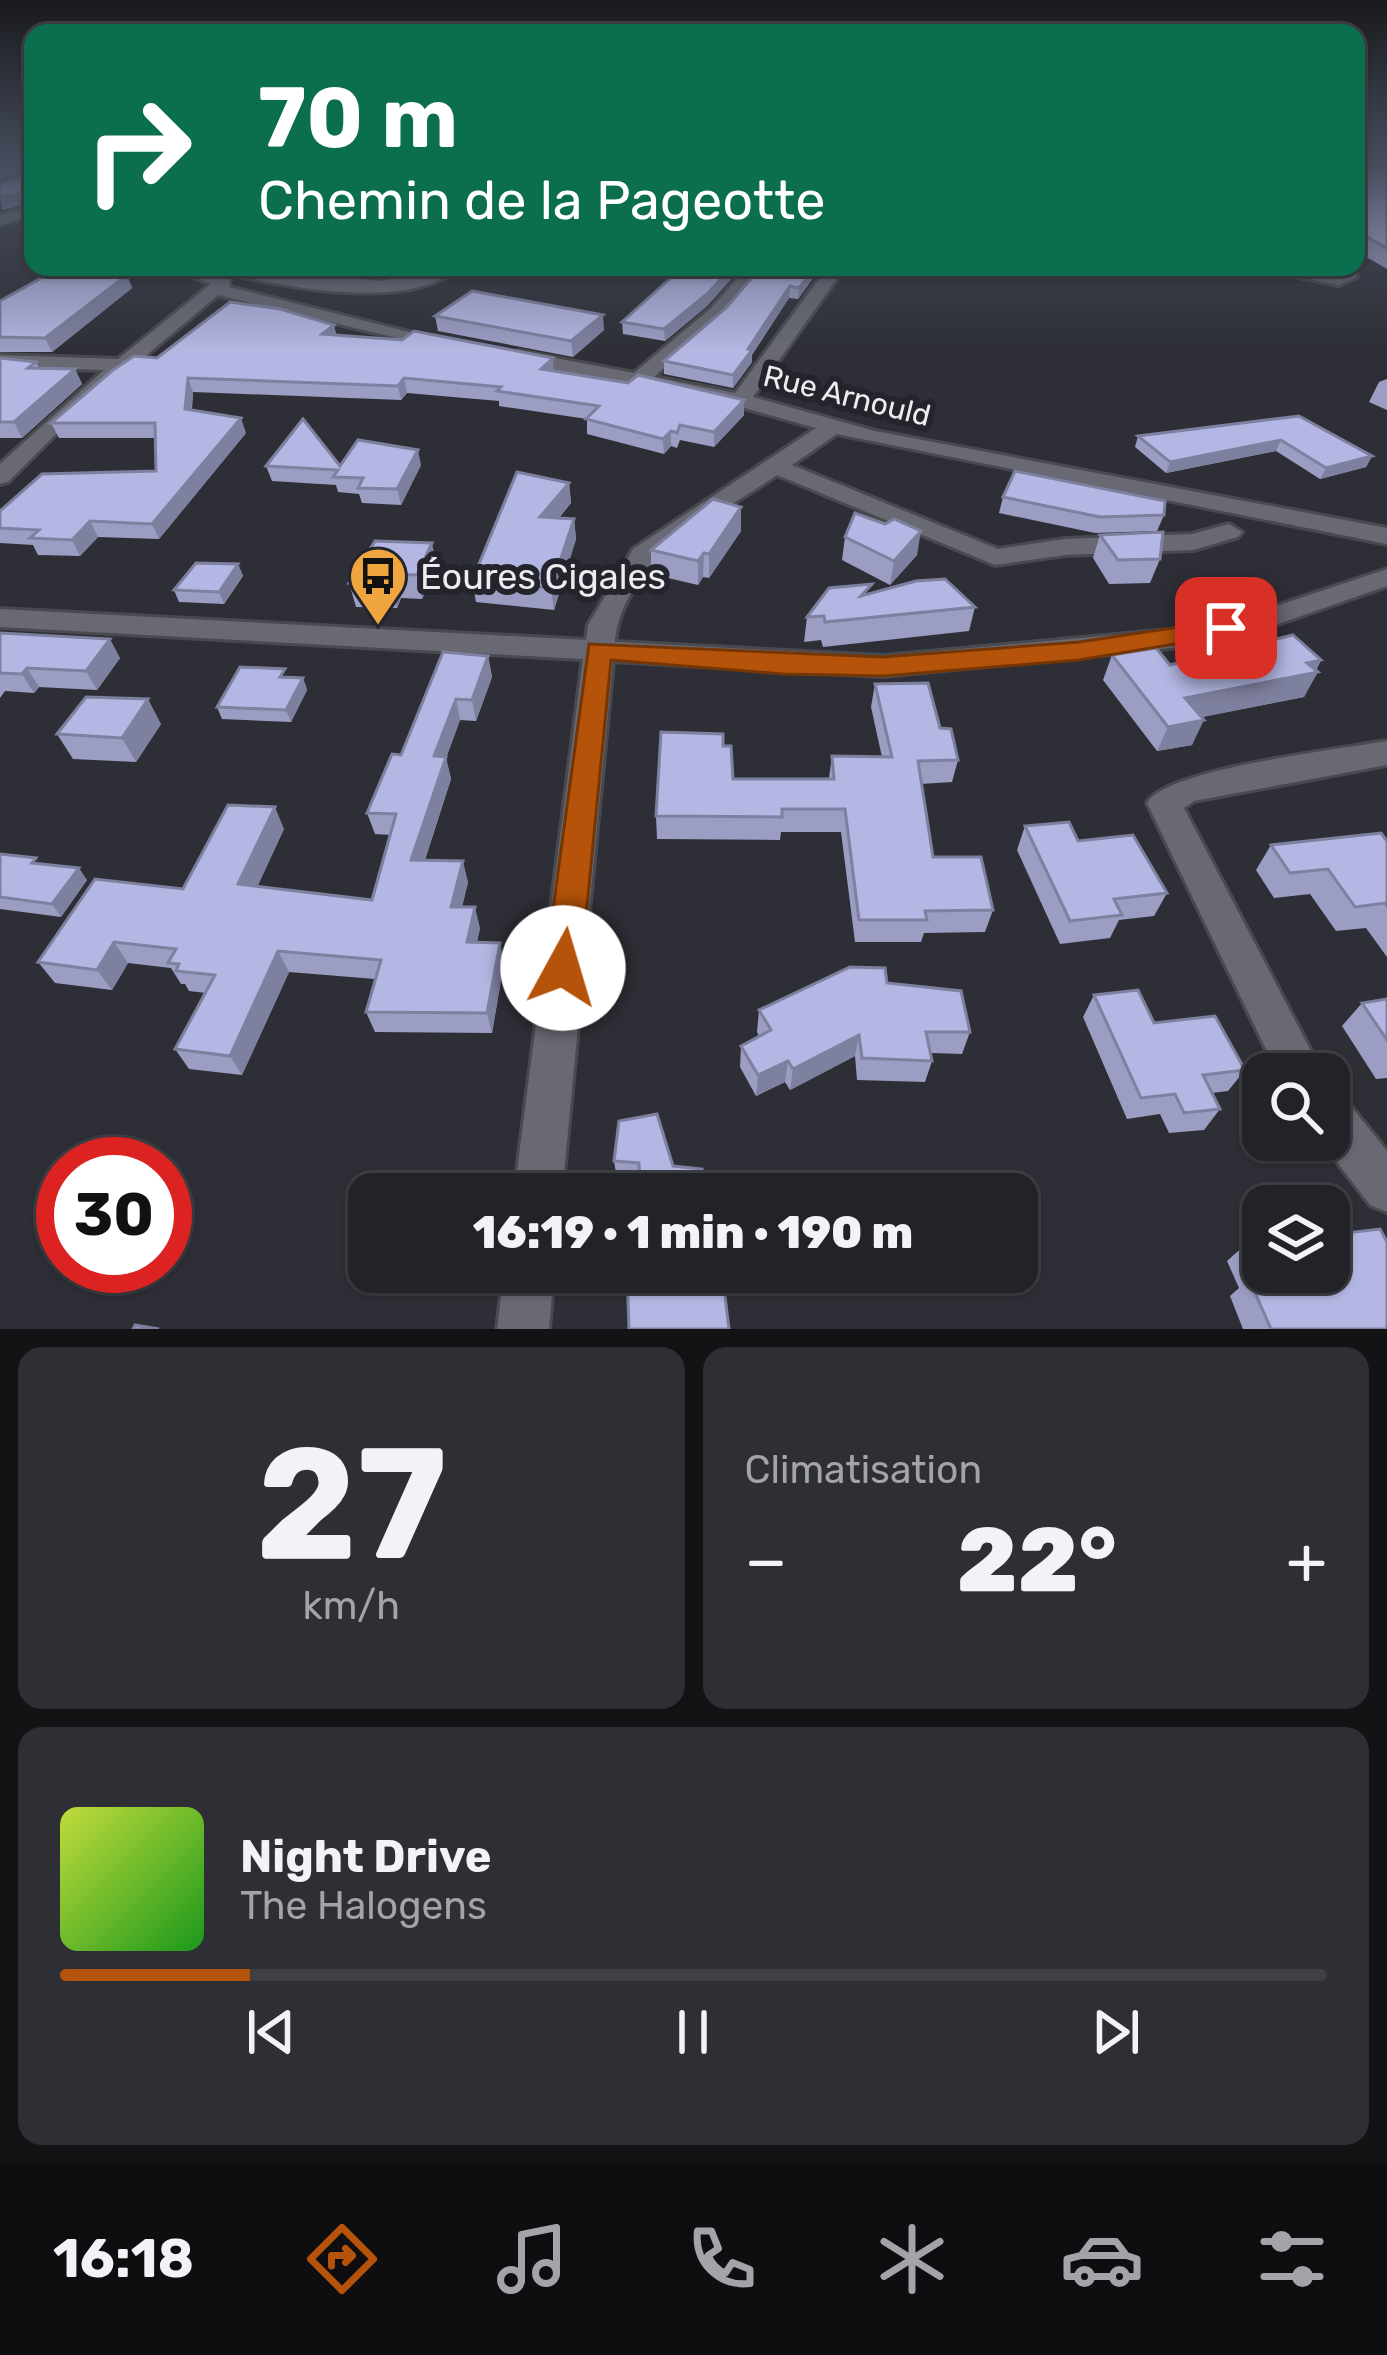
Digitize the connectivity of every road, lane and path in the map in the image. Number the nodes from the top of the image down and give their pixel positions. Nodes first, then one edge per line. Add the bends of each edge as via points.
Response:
1 (432, 276) edge
2 (749, 276) edge
3 (830, 276) edge
4 (1313, 276) edge
5 (1349, 276) edge
6 (231, 278) edge
7 (0, 361) edge
8 (123, 365) junction
9 (638, 381) junction
10 (740, 400) junction
11 (836, 425) junction
12 (775, 466) junction
13 (0, 477) edge
14 (1229, 532) dead end
15 (1387, 536) edge
16 (995, 557) junction
17 (966, 568) dead end
18 (1387, 578) edge
19 (0, 618) edge
20 (599, 650) junction
21 (1387, 753) edge
22 (1290, 1053) edge
23 (1350, 1141) edge
24 (540, 1173) edge
25 (1387, 1188) edge
26 (527, 1293) edge
27 (523, 1329) edge

1 - 6 street via 375,286
2 - 9 street
3 - 10 street
4 - 5 street
6 - 8 street
6 - 9 street, Rue Arnould via 340,322
7 - 8 street
8 - 13 street
9 - 10 street, Rue Arnould
10 - 11 street, Rue Arnould
11 - 12 street
11 - 15 street, Rue Arnould
12 - 16 street
12 - 20 street via 641,555 602,625
14 - 16 street via 1192,542
16 - 17 street
18 - 20 street via 1271,617 1079,651 883,667
19 - 20 street
20 - 24 street
21 - 22 street via 1186,790 1164,803
23 - 25 street
26 - 27 street

